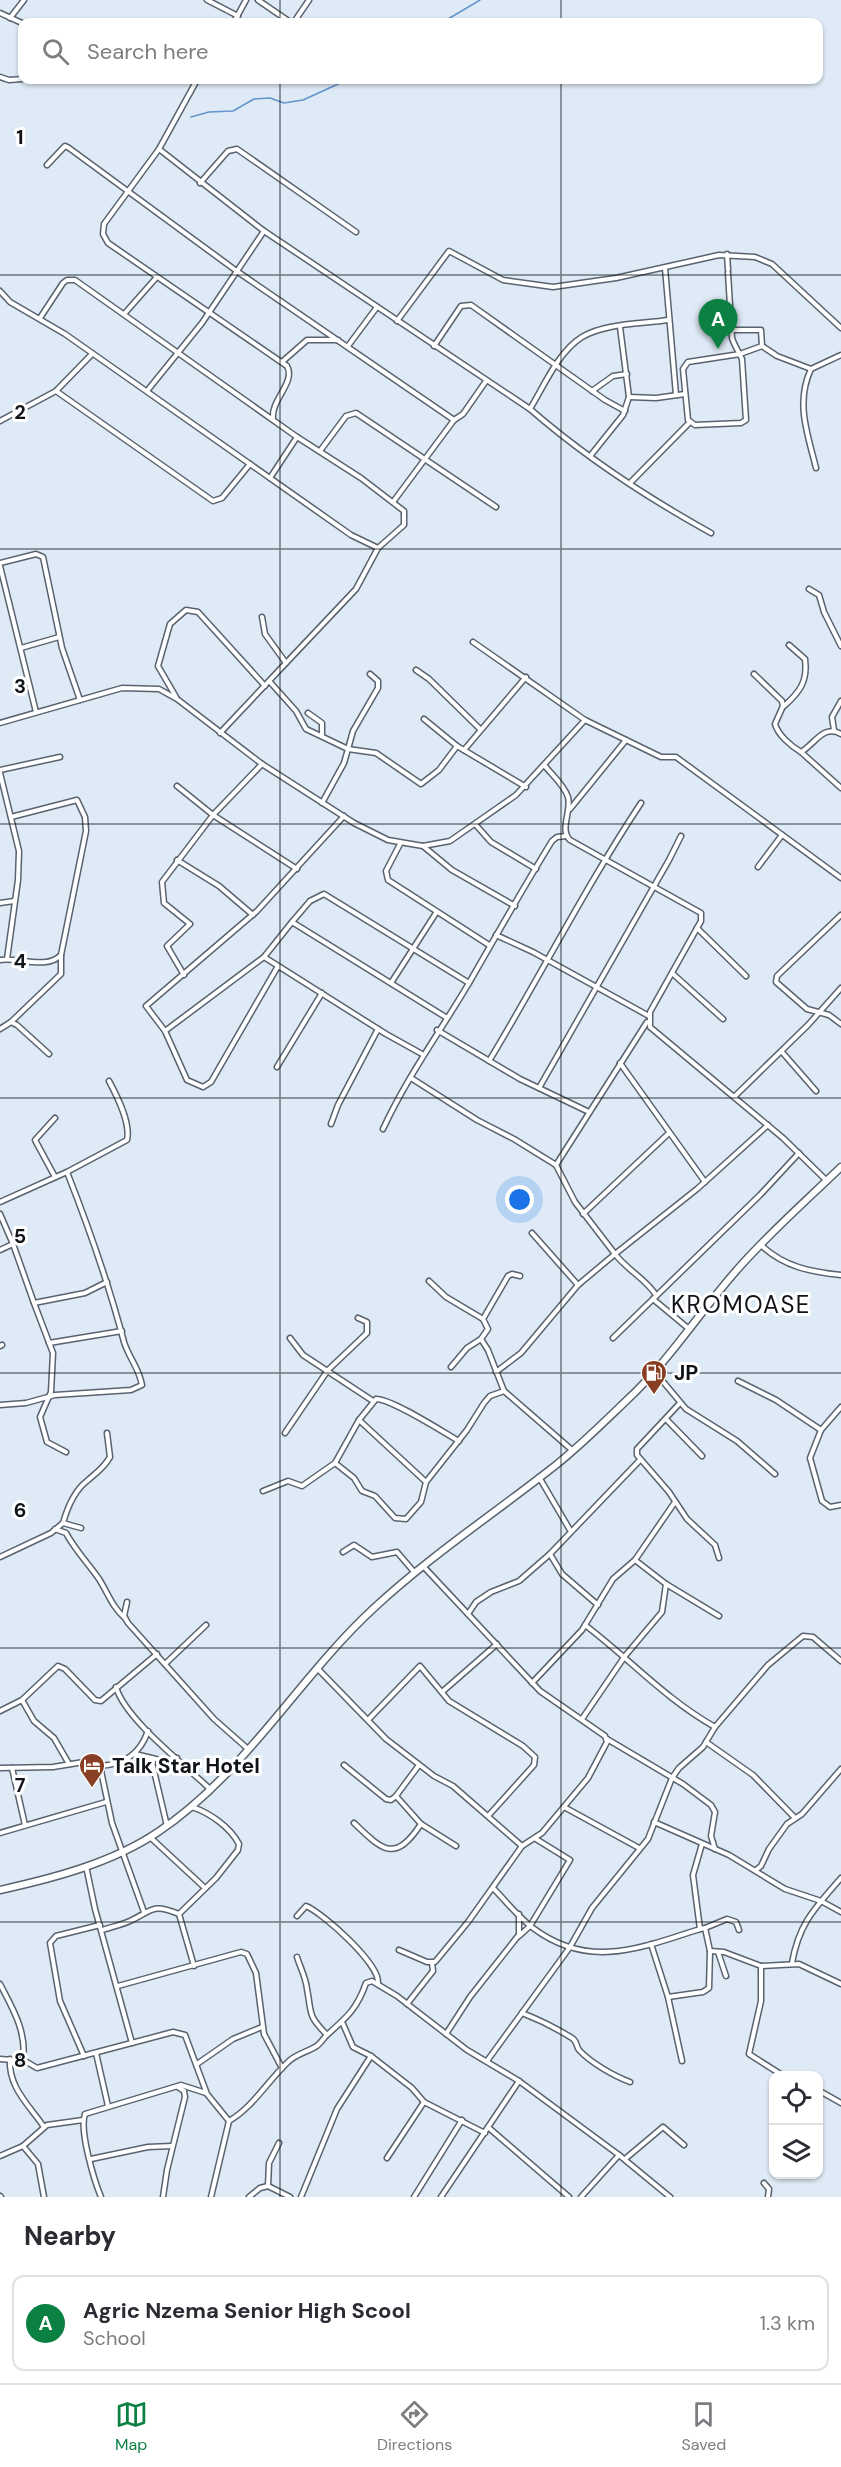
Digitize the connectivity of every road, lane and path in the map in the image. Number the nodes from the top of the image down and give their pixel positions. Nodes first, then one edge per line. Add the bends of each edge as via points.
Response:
1 (24, 0) edge
2 (207, 0) edge
3 (246, 0) edge
4 (258, 0) edge
5 (309, 0) edge
6 (0, 13) edge
7 (238, 16) joint
8 (10, 18) junction
9 (286, 18) edge
10 (295, 18) edge
11 (18, 21) edge
12 (0, 76) edge
13 (18, 79) edge
14 (195, 84) edge
15 (159, 149) junction
16 (47, 165) dead end
17 (200, 183) junction
18 (129, 190) junction
19 (264, 231) junction
20 (356, 231) dead end
21 (727, 254) junction
22 (665, 268) junction
23 (238, 272) junction
24 (156, 278) junction
25 (0, 291) edge
26 (377, 307) junction
27 (125, 313) junction
28 (209, 313) junction
29 (40, 318) junction
30 (669, 320) junction
31 (397, 321) junction
32 (620, 327) junction
33 (841, 328) edge
34 (731, 330) junction
35 (340, 340) junction
36 (348, 346) junction
37 (434, 346) junction
38 (762, 346) junction
39 (181, 352) junction
40 (92, 354) junction
41 (740, 354) junction
42 (841, 355) edge
43 (282, 362) junction
44 (556, 366) junction
45 (811, 369) junction
46 (627, 374) junction
47 (486, 381) junction
48 (56, 391) junction
49 (147, 391) junction
50 (592, 391) junction
51 (685, 394) junction
52 (676, 395) junction
53 (629, 397) junction
54 (530, 409) junction
55 (625, 411) junction
56 (273, 418) junction
57 (454, 420) junction
58 (0, 421) edge
59 (690, 422) junction
60 (297, 437) junction
61 (320, 451) junction
62 (591, 456) junction
63 (423, 459) junction
64 (250, 464) junction
65 (816, 468) dead end
66 (270, 478) junction
67 (630, 482) junction
68 (393, 502) junction
69 (496, 507) dead end
70 (711, 533) dead end
71 (378, 548) junction
72 (0, 564) edge
73 (809, 589) dead end
74 (262, 617) dead end
75 (59, 637) junction
76 (473, 642) dead end
77 (789, 645) dead end
78 (841, 646) edge
79 (21, 648) junction
80 (286, 663) junction
81 (416, 670) dead end
82 (370, 674) dead end
83 (754, 674) dead end
84 (526, 677) junction
85 (270, 682) junction
86 (265, 686) junction
87 (177, 699) junction
88 (80, 700) junction
89 (841, 701) edge
90 (783, 706) junction
91 (36, 712) junction
92 (308, 713) dead end
93 (424, 719) dead end
94 (585, 720) junction
95 (0, 723) edge
96 (480, 729) junction
97 (835, 731) junction
98 (220, 733) junction
99 (841, 734) edge
100 (322, 736) junction
101 (626, 740) junction
102 (458, 746) junction
103 (348, 749) junction
104 (464, 750) junction
105 (801, 752) junction
106 (60, 757) dead end
107 (262, 764) junction
108 (545, 766) junction
109 (0, 772) edge
110 (177, 786) dead end
111 (526, 787) junction
112 (841, 788) edge
113 (322, 803) junction
114 (641, 803) dead end
115 (569, 810) junction
116 (213, 815) junction
117 (344, 816) junction
118 (11, 817) junction
119 (475, 824) junction
120 (782, 835) junction
121 (566, 836) junction
122 (681, 836) dead end
123 (400, 844) junction
124 (423, 846) junction
125 (177, 860) junction
126 (604, 860) junction
127 (758, 867) dead end
128 (297, 869) junction
129 (536, 869) junction
130 (841, 878) edge
131 (652, 887) junction
132 (14, 901) junction
133 (0, 903) edge
134 (515, 906) junction
135 (436, 913) junction
136 (253, 915) junction
137 (841, 915) edge
138 (292, 922) junction
139 (697, 928) junction
140 (496, 935) junction
141 (489, 945) junction
142 (412, 947) junction
143 (61, 955) junction
144 (264, 957) junction
145 (7, 959) junction
146 (0, 960) edge
147 (548, 961) junction
148 (278, 966) junction
149 (672, 973) junction
150 (184, 975) junction
151 (746, 976) dead end
152 (391, 983) junction
153 (468, 983) junction
154 (597, 987) junction
155 (841, 988) edge
156 (322, 993) junction
157 (821, 1012) junction
158 (447, 1018) junction
159 (648, 1019) junction
160 (723, 1019) dead end
161 (11, 1022) junction
162 (841, 1024) edge
163 (0, 1029) edge
164 (378, 1029) junction
165 (437, 1030) junction
166 (165, 1031) junction
167 (782, 1052) junction
168 (49, 1054) dead end
169 (422, 1054) junction
170 (489, 1060) junction
171 (620, 1062) junction
172 (277, 1067) dead end
173 (411, 1078) junction
174 (109, 1081) dead end
175 (538, 1088) junction
176 (816, 1090) dead end
177 (735, 1096) junction
178 (590, 1112) junction
179 (55, 1118) dead end
180 (331, 1124) dead end
181 (768, 1125) junction
182 (383, 1129) dead end
183 (669, 1133) junction
184 (799, 1153) junction
185 (556, 1165) junction
186 (841, 1167) edge
187 (67, 1172) junction
188 (55, 1177) junction
189 (828, 1180) junction
190 (705, 1182) junction
191 (0, 1202) edge
192 (0, 1214) edge
193 (583, 1214) junction
194 (532, 1233) dead end
195 (13, 1244) junction
196 (762, 1246) junction
197 (0, 1250) edge
198 (615, 1254) junction
199 (841, 1275) edge
200 (520, 1276) dead end
201 (429, 1281) dead end
202 (107, 1282) junction
203 (578, 1285) junction
204 (654, 1297) junction
205 (34, 1303) junction
206 (358, 1318) dead end
207 (483, 1319) junction
208 (122, 1330) junction
209 (690, 1330) junction
210 (290, 1338) dead end
211 (613, 1338) dead end
212 (481, 1339) junction
213 (50, 1343) junction
214 (451, 1366) dead end
215 (328, 1370) junction
216 (496, 1372) junction
217 (655, 1372) junction
218 (738, 1381) dead end
219 (504, 1391) junction
220 (50, 1397) junction
221 (373, 1401) junction
222 (680, 1403) junction
223 (0, 1405) edge
224 (841, 1407) edge
225 (666, 1419) junction
226 (359, 1420) junction
227 (821, 1430) junction
228 (107, 1433) dead end
229 (285, 1433) dead end
230 (459, 1441) junction
231 (573, 1450) junction
232 (66, 1452) dead end
233 (702, 1456) dead end
234 (640, 1460) junction
235 (335, 1463) junction
236 (775, 1473) dead end
237 (539, 1477) junction
238 (426, 1482) junction
239 (262, 1491) dead end
240 (675, 1502) junction
241 (841, 1505) edge
242 (63, 1523) junction
243 (81, 1528) dead end
244 (55, 1529) junction
245 (570, 1530) junction
246 (343, 1552) dead end
247 (550, 1554) junction
248 (0, 1557) edge
249 (719, 1558) dead end
250 (635, 1560) junction
251 (423, 1566) junction
252 (415, 1573) junction
253 (666, 1584) junction
254 (128, 1602) dead end
255 (598, 1605) junction
256 (468, 1614) junction
257 (719, 1616) dead end
258 (125, 1618) junction
259 (206, 1625) dead end
260 (585, 1625) junction
261 (497, 1644) junction
262 (157, 1654) junction
263 (626, 1656) junction
264 (841, 1660) edge
265 (165, 1664) junction
266 (316, 1668) junction
267 (532, 1683) junction
268 (116, 1687) junction
269 (442, 1692) junction
270 (22, 1701) junction
271 (0, 1711) edge
272 (582, 1719) junction
273 (368, 1720) junction
274 (715, 1727) junction
275 (148, 1731) junction
276 (607, 1739) junction
277 (706, 1742) junction
278 (248, 1749) junction
279 (135, 1754) junction
280 (151, 1758) junction
281 (177, 1758) junction
282 (69, 1764) junction
283 (344, 1765) dead end
284 (419, 1765) junction
285 (100, 1766) junction
286 (12, 1767) junction
287 (0, 1768) edge
288 (841, 1769) edge
289 (672, 1778) junction
290 (210, 1789) junction
291 (396, 1796) junction
292 (106, 1802) junction
293 (190, 1806) junction
294 (564, 1807) junction
295 (489, 1815) junction
296 (795, 1818) junction
297 (654, 1822) junction
298 (354, 1823) dead end
299 (421, 1824) junction
300 (25, 1825) junction
301 (167, 1826) junction
302 (0, 1833) edge
303 (150, 1837) junction
304 (536, 1839) junction
305 (702, 1844) junction
306 (456, 1846) dead end
307 (522, 1846) junction
308 (639, 1848) junction
309 (715, 1849) junction
310 (123, 1851) junction
311 (86, 1865) junction
312 (755, 1870) junction
313 (841, 1878) edge
314 (205, 1888) junction
315 (493, 1888) junction
316 (0, 1890) edge
317 (821, 1901) junction
318 (144, 1912) junction
319 (841, 1912) edge
320 (179, 1914) junction
321 (519, 1914) junction
322 (297, 1916) dead end
323 (530, 1926) junction
324 (101, 1928) junction
325 (703, 1928) junction
326 (740, 1930) dead end
327 (519, 1936) junction
328 (651, 1944) junction
329 (570, 1947) junction
330 (399, 1950) dead end
331 (710, 1952) junction
332 (718, 1952) junction
333 (297, 1957) dead end
334 (432, 1963) junction
335 (792, 1963) junction
336 (194, 1966) junction
337 (761, 1966) junction
338 (726, 1976) dead end
339 (378, 1983) junction
340 (0, 1984) edge
341 (841, 1984) edge
342 (118, 1986) junction
343 (668, 1997) junction
344 (407, 2004) junction
345 (522, 2013) junction
346 (343, 2024) junction
347 (262, 2027) junction
348 (446, 2034) junction
349 (327, 2035) junction
350 (132, 2043) junction
351 (96, 2053) junction
352 (84, 2056) junction
353 (370, 2056) junction
354 (10, 2059) junction
355 (0, 2060) edge
356 (23, 2061) junction
357 (487, 2061) junction
358 (682, 2061) dead end
359 (377, 2062) junction
360 (197, 2064) junction
361 (365, 2064) junction
362 (282, 2068) junction
363 (776, 2071) edge
364 (519, 2081) junction
365 (630, 2082) dead end
366 (178, 2087) junction
367 (823, 2092) edge
368 (207, 2094) junction
369 (424, 2102) junction
370 (841, 2103) edge
371 (108, 2106) junction
372 (83, 2120) junction
373 (462, 2120) junction
374 (229, 2121) junction
375 (44, 2127) junction
376 (489, 2128) junction
377 (485, 2133) junction
378 (279, 2143) dead end
379 (684, 2145) dead end
380 (23, 2146) junction
381 (172, 2146) junction
382 (620, 2155) junction
383 (0, 2156) edge
384 (387, 2158) dead end
385 (91, 2159) junction
386 (625, 2159) junction
387 (764, 2183) dead end
388 (268, 2186) junction
389 (44, 2197) edge
390 (101, 2197) edge
391 (163, 2197) edge
392 (211, 2197) edge
393 (249, 2197) edge
394 (290, 2197) edge
395 (301, 2197) edge
396 (414, 2197) edge
397 (441, 2197) edge
398 (568, 2197) edge
399 (581, 2197) edge
400 (668, 2197) edge
401 (768, 2197) edge

1 - 8 street
2 - 7 street
3 - 7 street
4 - 9 street
5 - 10 street
6 - 8 street
8 - 11 street
12 - 13 street
14 - 15 street
15 - 17 street
15 - 18 street
16 - 18 street via 65,146
17 - 19 street
17 - 20 street via 228,151 237,149
18 - 23 street
18 - 24 street via 104,224 103,234 108,243
19 - 23 street
19 - 26 street
21 - 22 street
21 - 33 street via 755,257 772,264
21 - 34 street
22 - 30 street
22 - 31 street via 544,286 503,280 449,251
23 - 28 street
23 - 35 street
24 - 27 street
24 - 28 street
25 - 29 street via 10,302
26 - 31 street
26 - 36 street
27 - 29 street via 71,278 63,283
27 - 39 street
28 - 39 street
28 - 43 street
29 - 40 street
30 - 32 street
30 - 52 street
31 - 37 street
32 - 44 street via 584,336
32 - 46 street
34 - 38 street via 761,330
34 - 41 street
35 - 36 street
35 - 43 street via 307,340
36 - 57 street
37 - 44 street via 461,306 468,304
37 - 47 street
38 - 41 street
38 - 45 street
39 - 49 street
39 - 56 street
40 - 48 street
40 - 49 street
41 - 51 street via 685,364
41 - 59 street via 746,420 731,424
42 - 45 street
43 - 56 street via 290,374 274,406
44 - 50 street
44 - 54 street
45 - 65 street via 801,401
46 - 50 street via 613,376
46 - 53 street
47 - 54 street
47 - 57 street via 463,414
48 - 58 street
48 - 64 street via 213,501 222,498
49 - 64 street
50 - 55 street
51 - 52 street
51 - 59 street
52 - 53 street
53 - 55 street
54 - 62 street
55 - 62 street
56 - 60 street
57 - 63 street
59 - 67 street
60 - 61 street
60 - 66 street
61 - 63 street via 346,416 356,413
61 - 68 street
62 - 67 street
63 - 68 street
63 - 69 street
64 - 66 street
66 - 71 street via 351,535
67 - 70 street via 658,504
68 - 71 street via 404,511 404,525
71 - 80 street via 356,589
72 - 75 street via 36,554 43,557
72 - 79 street
73 - 78 street via 819,595
74 - 80 street via 265,634
75 - 79 street
75 - 88 street
76 - 84 street
77 - 90 street via 805,659 805,681 795,697
79 - 91 street
80 - 85 street
81 - 96 street
82 - 103 street via 378,681 378,688 352,731
83 - 90 street via 780,698
84 - 94 street
84 - 96 street
85 - 86 street
85 - 100 street via 303,725
86 - 87 street via 198,612 186,610 170,624 158,666
86 - 98 street
87 - 88 street via 159,689 141,687
87 - 98 street
88 - 91 street
89 - 97 street via 832,717
90 - 105 street via 776,729
91 - 95 street
92 - 100 street via 322,723
93 - 102 street
94 - 101 street
94 - 108 street
96 - 104 street
97 - 99 street
97 - 105 street via 824,732
98 - 107 street
100 - 103 street
101 - 115 street
101 - 120 street via 663,758 676,757
102 - 103 street via 421,784 376,753
102 - 104 street
103 - 113 street
104 - 111 street
105 - 112 street
106 - 109 street
107 - 113 street
107 - 116 street
108 - 111 street
108 - 115 street via 566,792
109 - 118 street
110 - 116 street
111 - 119 street
113 - 117 street
114 - 126 street
115 - 121 street
116 - 125 street
116 - 128 street
117 - 123 street via 371,833
117 - 128 street
118 - 132 street via 19,851
118 - 143 street via 77,800 85,817 85,838
119 - 124 street via 450,841
119 - 129 street via 491,842
120 - 127 street
120 - 130 street
121 - 126 street
121 - 129 street via 552,841
122 - 131 street
123 - 124 street
123 - 135 street via 386,872 388,880
124 - 134 street via 452,870
125 - 136 street via 219,886
125 - 150 street via 161,888 164,903 190,924 167,946
126 - 131 street
126 - 147 street
128 - 136 street
129 - 134 street
131 - 139 street via 701,913 702,921
131 - 154 street
132 - 133 street
132 - 145 street
134 - 140 street
135 - 141 street
135 - 142 street
136 - 150 street
137 - 157 street via 777,976 779,986 801,1004
138 - 142 street via 310,901 324,894
138 - 144 street
138 - 152 street
139 - 149 street
139 - 151 street
140 - 141 street
140 - 147 street
141 - 153 street
142 - 152 street
142 - 153 street
143 - 145 street via 45,962
143 - 161 street via 61,974
144 - 148 street
144 - 166 street
145 - 146 street
147 - 154 street
147 - 170 street
148 - 156 street
148 - 166 street via 240,1037 206,1086 187,1080
149 - 159 street
149 - 160 street
150 - 166 street via 146,1006
152 - 158 street
153 - 158 street
154 - 159 street
154 - 175 street
155 - 157 street
156 - 164 street
156 - 172 street
157 - 162 street
157 - 167 street
158 - 165 street
159 - 171 street
159 - 177 street via 654,1032
161 - 163 street
161 - 168 street
164 - 169 street
164 - 180 street
165 - 169 street
165 - 170 street
167 - 176 street
167 - 177 street
169 - 173 street
170 - 175 street
171 - 178 street
171 - 183 street
173 - 182 street
173 - 185 street
174 - 187 street via 120,1104 128,1137
175 - 178 street
177 - 181 street
178 - 185 street
179 - 188 street via 35,1140
181 - 184 street
181 - 190 street
183 - 190 street
183 - 193 street
184 - 189 street
184 - 204 street
185 - 193 street
186 - 189 street
187 - 188 street
187 - 202 street
188 - 191 street
189 - 196 street
190 - 198 street
192 - 195 street
193 - 198 street
194 - 203 street
195 - 197 street
195 - 205 street
196 - 199 street via 799,1269
196 - 209 street via 737,1269
198 - 203 street
198 - 204 street via 643,1278
200 - 207 street via 508,1276
201 - 207 street via 446,1297
202 - 205 street via 85,1293
202 - 208 street
203 - 216 street via 521,1353
204 - 209 street
204 - 211 street
205 - 213 street
206 - 215 street via 367,1322 367,1333
207 - 212 street via 489,1326
208 - 213 street
208 - 220 street via 142,1385 100,1394
209 - 217 street
210 - 215 street via 303,1355
212 - 214 street
212 - 216 street
213 - 220 street
215 - 221 street
215 - 229 street
216 - 219 street
217 - 222 street
217 - 231 street
218 - 227 street
219 - 230 street via 490,1396
219 - 231 street
220 - 223 street
220 - 232 street via 41,1413 42,1430 47,1442
221 - 226 street
221 - 230 street via 385,1401
222 - 225 street
222 - 236 street via 737,1441
224 - 227 street
225 - 233 street
225 - 234 street via 637,1449
226 - 235 street
226 - 238 street
227 - 241 street via 810,1458 811,1467 822,1501 830,1506
228 - 242 street via 110,1457 96,1476 79,1489
230 - 238 street
231 - 237 street
234 - 240 street
234 - 245 street via 586,1519
235 - 238 street via 397,1520 406,1519 420,1504
235 - 239 street via 302,1486 288,1480
237 - 245 street
237 - 251 street
240 - 249 street via 687,1520 715,1545
240 - 250 street
242 - 243 street
242 - 244 street
244 - 248 street
244 - 258 street via 66,1533 100,1581 112,1606
245 - 247 street
246 - 252 street via 354,1545 372,1557 397,1552
247 - 255 street via 562,1574
247 - 256 street via 519,1581 476,1602
250 - 253 street
250 - 255 street via 613,1579
251 - 252 street
251 - 256 street
252 - 266 street via 373,1608
253 - 257 street
253 - 263 street via 662,1612
254 - 258 street
255 - 260 street
256 - 261 street
258 - 262 street
259 - 265 street
260 - 263 street
260 - 267 street
261 - 267 street
261 - 269 street
262 - 265 street
262 - 268 street
263 - 272 street
263 - 274 street via 668,1697
264 - 274 street via 813,1637 803,1636 768,1665
265 - 278 street via 214,1719
266 - 273 street
266 - 278 street
267 - 272 street via 550,1700
268 - 270 street via 101,1701 95,1700 58,1666
268 - 275 street via 120,1699
269 - 273 street via 420,1666
269 - 295 street via 449,1701 535,1757 534,1765
270 - 271 street
270 - 282 street via 34,1721 54,1738
272 - 276 street
273 - 284 street
274 - 277 street
275 - 279 street
275 - 281 street
276 - 289 street
276 - 294 street via 592,1772
277 - 289 street
277 - 296 street via 747,1770
278 - 290 street
279 - 280 street
279 - 285 street via 114,1765
280 - 281 street
280 - 301 street
281 - 290 street
282 - 285 street via 96,1760
282 - 286 street
283 - 291 street via 386,1799
284 - 291 street
284 - 295 street
285 - 292 street
286 - 287 street
286 - 300 street
288 - 296 street
289 - 297 street
289 - 309 street via 714,1808 711,1836
290 - 293 street
291 - 299 street
292 - 300 street
292 - 310 street
293 - 301 street
293 - 314 street via 220,1822 239,1844
294 - 304 street
294 - 308 street
295 - 307 street
296 - 312 street
297 - 305 street
297 - 308 street via 648,1839
298 - 299 street via 376,1844 390,1848 409,1842
299 - 306 street
300 - 302 street
301 - 303 street
303 - 310 street
303 - 314 street
304 - 307 street
304 - 323 street via 570,1860
305 - 309 street
305 - 325 street via 693,1875
307 - 315 street
308 - 329 street via 592,1908
309 - 312 street
310 - 311 street
310 - 318 street
311 - 316 street via 42,1881
311 - 324 street
312 - 317 street via 785,1889
313 - 317 street
314 - 320 street
315 - 321 street
315 - 334 street
317 - 319 street
317 - 335 street via 803,1924
318 - 320 street via 159,1907
318 - 324 street via 132,1920
320 - 336 street
321 - 323 street
321 - 327 street
322 - 339 street via 306,1906 318,1914 371,1963
323 - 327 street
323 - 329 street
324 - 342 street
324 - 352 street via 56,1936 50,1943 60,2001
325 - 326 street via 728,1919 736,1922
325 - 328 street
325 - 331 street
327 - 348 street
328 - 329 street via 594,1953
328 - 343 street
329 - 345 street
330 - 334 street
331 - 332 street
331 - 343 street via 709,1988
332 - 337 street
332 - 338 street
333 - 349 street via 308,1991 308,2009
334 - 344 street via 433,1971
335 - 337 street
335 - 341 street
336 - 342 street
336 - 347 street via 241,1952 247,1954 256,1974
337 - 363 street via 761,2001 749,2054
339 - 344 street
339 - 346 street via 366,1983
340 - 356 street via 21,2026
342 - 350 street
343 - 358 street
344 - 348 street
345 - 357 street
345 - 365 street via 549,2024 572,2039 580,2051
346 - 349 street
346 - 353 street via 353,2047
347 - 360 street via 233,2039
347 - 362 street
348 - 357 street
349 - 362 street via 318,2046 294,2057
350 - 351 street
350 - 360 street via 182,2032
351 - 352 street
351 - 371 street
352 - 356 street via 37,2068
353 - 359 street
353 - 361 street
354 - 355 street
354 - 356 street
354 - 375 street via 17,2092
357 - 364 street
359 - 361 street
359 - 369 street
360 - 368 street
361 - 395 street via 337,2109
362 - 374 street via 246,2110
364 - 376 street
364 - 382 street
366 - 368 street
366 - 371 street
366 - 381 street via 185,2097
367 - 370 street
368 - 374 street
369 - 373 street
369 - 384 street
371 - 372 street via 88,2111
372 - 375 street
372 - 385 street
373 - 377 street
373 - 396 street
374 - 392 street
375 - 380 street
376 - 377 street
376 - 398 street
377 - 397 street
378 - 388 street via 269,2163
379 - 386 street via 663,2127
380 - 383 street
380 - 389 street via 38,2164
381 - 385 street
381 - 391 street
382 - 386 street
382 - 399 street
385 - 390 street
386 - 400 street
387 - 401 street via 769,2189
388 - 393 street
388 - 394 street

